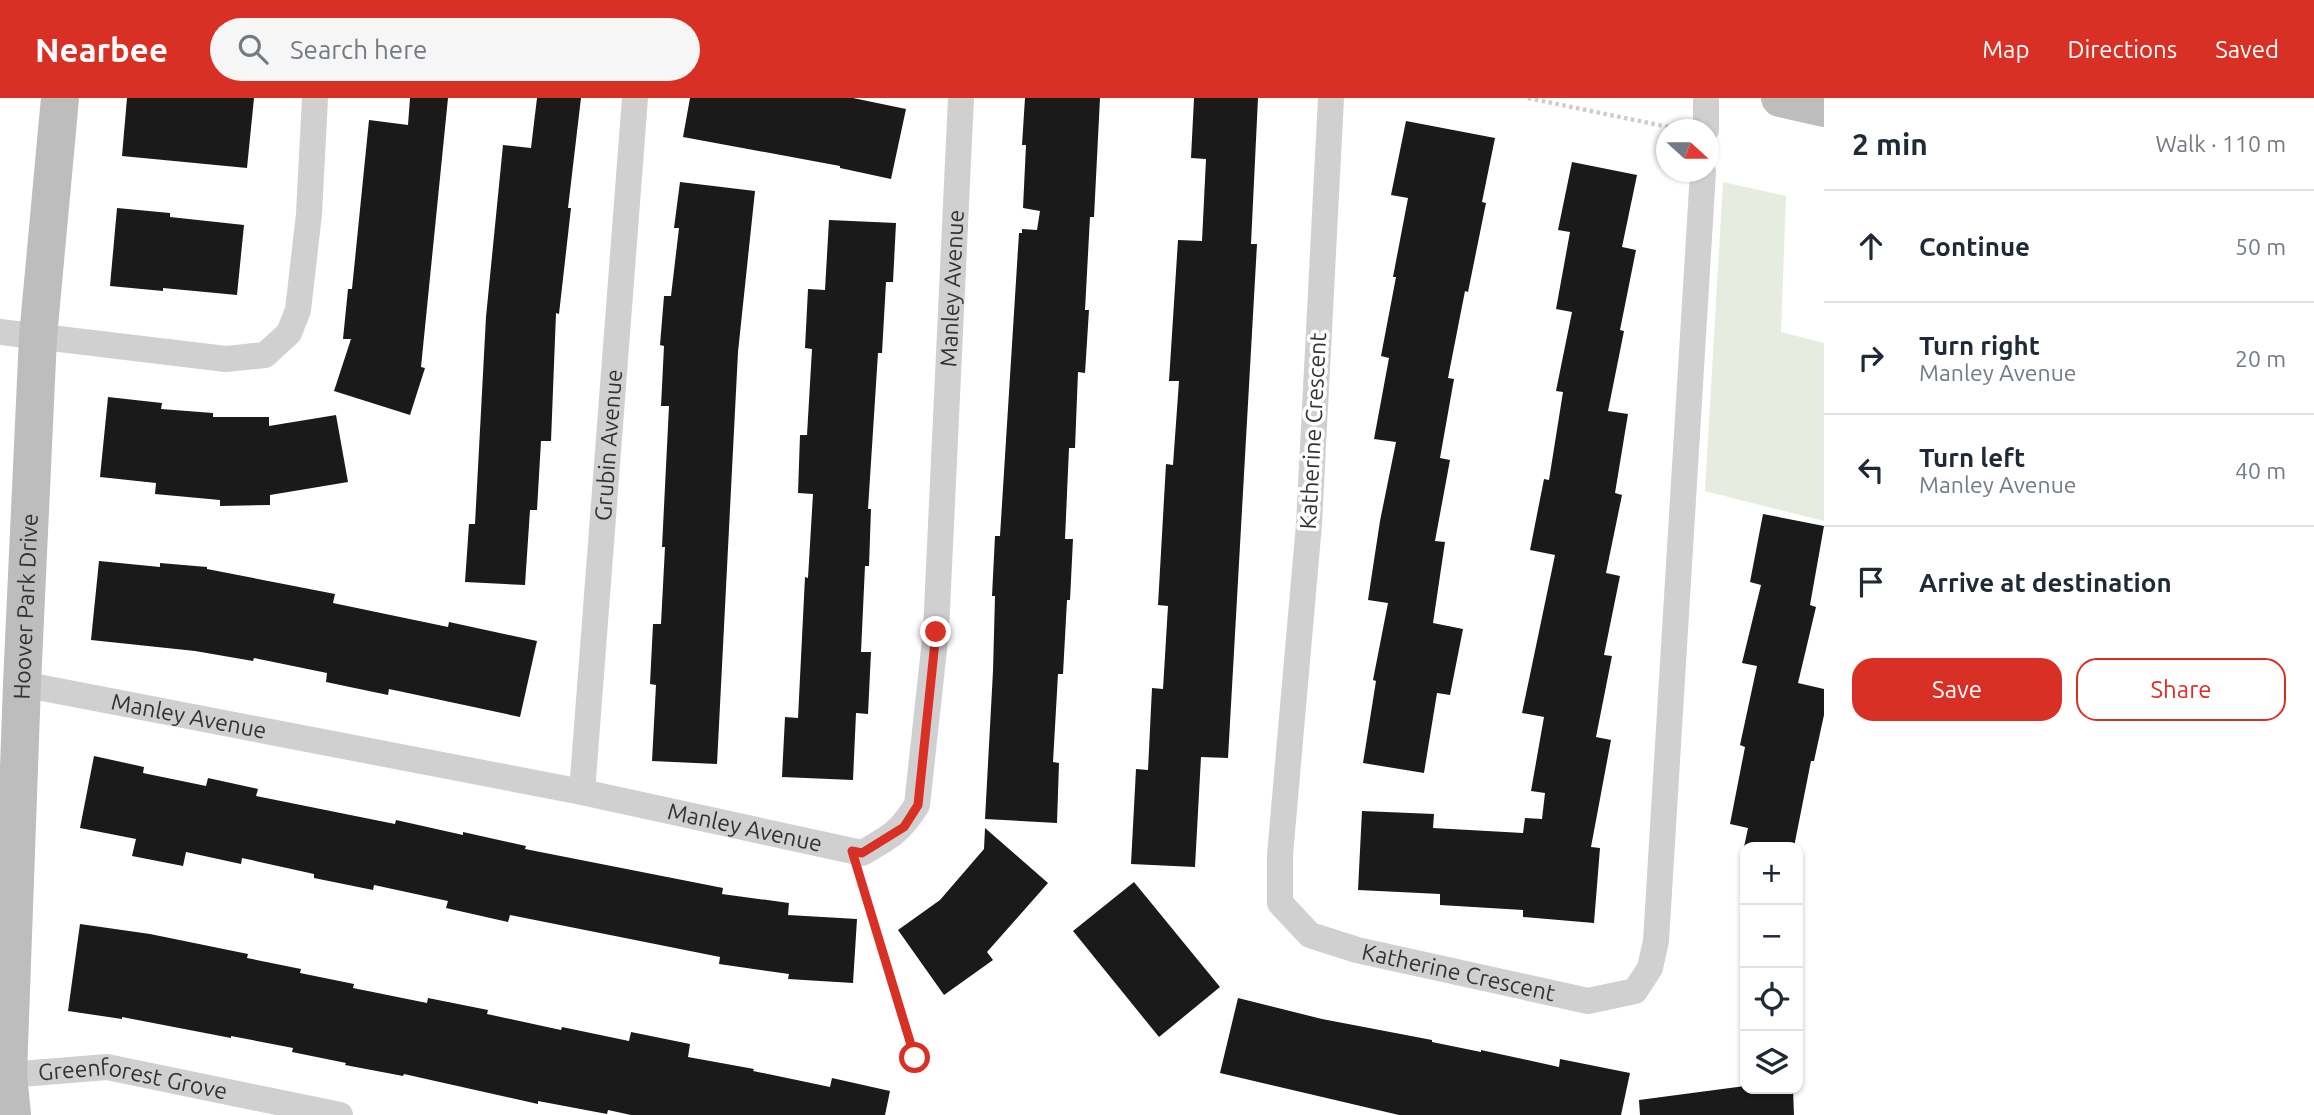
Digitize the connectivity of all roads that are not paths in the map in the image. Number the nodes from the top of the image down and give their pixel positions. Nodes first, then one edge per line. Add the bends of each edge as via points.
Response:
1 (60, 98) edge
2 (315, 98) edge
3 (635, 98) edge
4 (961, 98) edge
5 (1331, 98) edge
6 (1706, 98) edge
7 (1780, 98) edge
8 (1824, 108) edge
9 (1706, 119) edge
10 (1702, 182) edge
11 (0, 332) edge
12 (38, 337) junction
13 (11, 684) edge
14 (582, 792) junction
15 (8, 1075) junction
16 (12, 1115) edge
17 (340, 1115) edge

1 - 12 street, Hoover Park Drive
2 - 12 street via 299,310 289,333 265,355 226,359
3 - 14 street, Grubin Avenue
4 - 14 street, Manley Avenue via 936,632 918,805 904,827 862,853
5 - 10 street, Katherine Crescent via 1309,524 1280,855 1280,903 1310,935 1357,950 1588,1000 1635,991 1650,968 1656,941
6 - 9 street
7 - 8 street
11 - 12 street
12 - 13 street, Hoover Park Drive
13 - 14 street, Manley Avenue
13 - 15 street, Hoover Park Drive
15 - 16 street, Hoover Park Drive
15 - 17 street, Greenforest Grove via 107,1067

